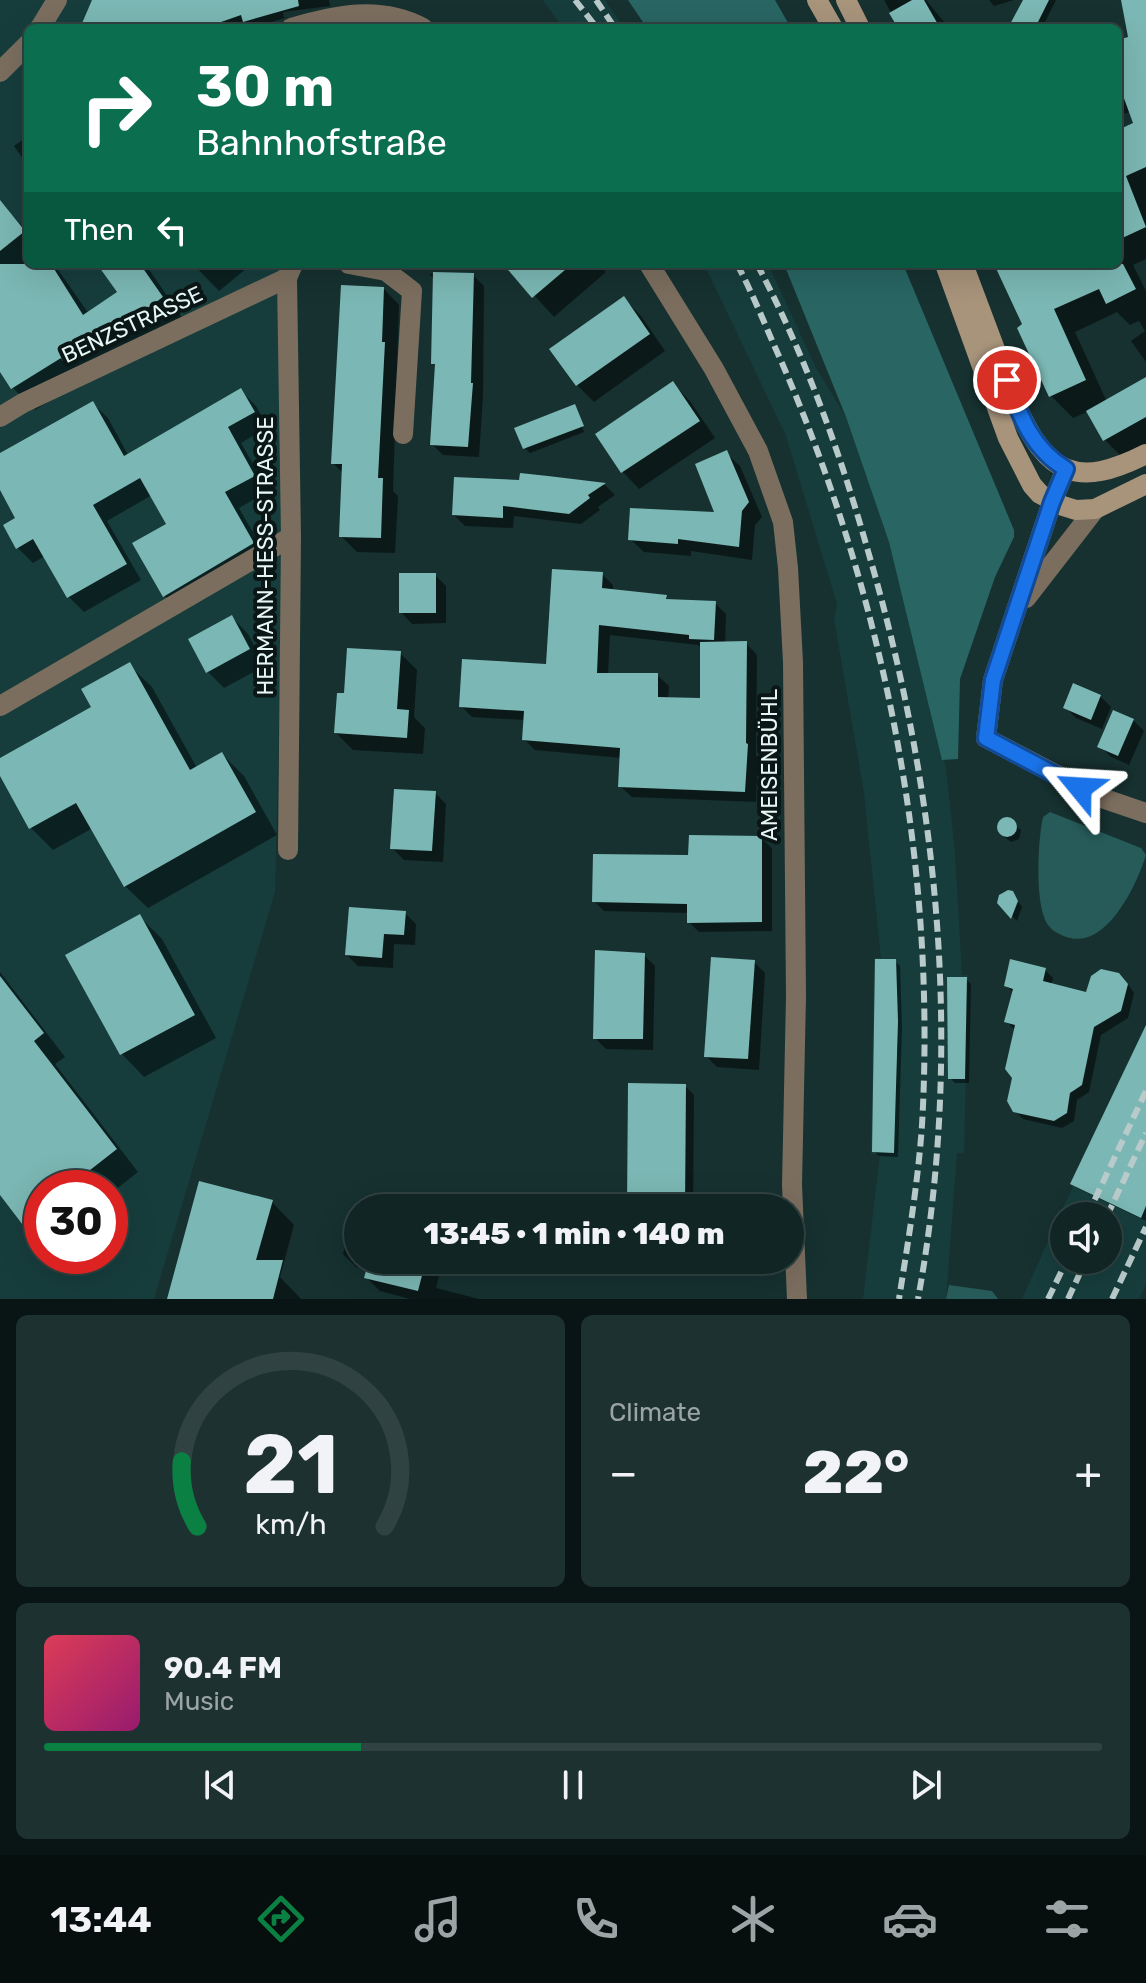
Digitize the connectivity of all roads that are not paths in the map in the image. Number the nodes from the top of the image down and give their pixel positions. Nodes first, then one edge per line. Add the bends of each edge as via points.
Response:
1 (57, 0) edge
2 (817, 0) edge
3 (846, 0) edge
4 (42, 24) edge
5 (304, 24) edge
6 (415, 24) edge
7 (831, 24) edge
8 (858, 24) edge
9 (24, 48) edge
10 (0, 72) edge
11 (370, 268) edge
12 (651, 268) edge
13 (946, 268) edge
14 (965, 268) edge
15 (290, 271) edge
16 (0, 417) edge
17 (403, 434) dead end
18 (1146, 454) edge
19 (1066, 469) junction
20 (1146, 484) edge
21 (1052, 502) junction
22 (1095, 509) junction
23 (291, 537) junction
24 (1016, 610) junction
25 (0, 706) edge
26 (1146, 813) edge
27 (288, 850) dead end
28 (797, 1299) edge

1 - 4 street
2 - 7 street
3 - 8 street
5 - 6 street via 376,13
9 - 10 street
11 - 17 street via 386,271 412,291
12 - 28 street, AMEISENBÜHL via 758,451 783,522 793,662 792,1185
13 - 21 street via 1008,438 1032,485
14 - 19 street via 1025,427 1041,450
15 - 16 street, BENZSTRASSE
15 - 23 street, HERMANN-HESS-STRASSE
18 - 19 street via 1105,472
19 - 21 street
20 - 22 street
21 - 22 street via 1076,510
21 - 24 street
22 - 24 street
23 - 25 street
23 - 27 street, HERMANN-HESS-STRASSE
24 - 26 street via 993,680 986,738 1099,797

